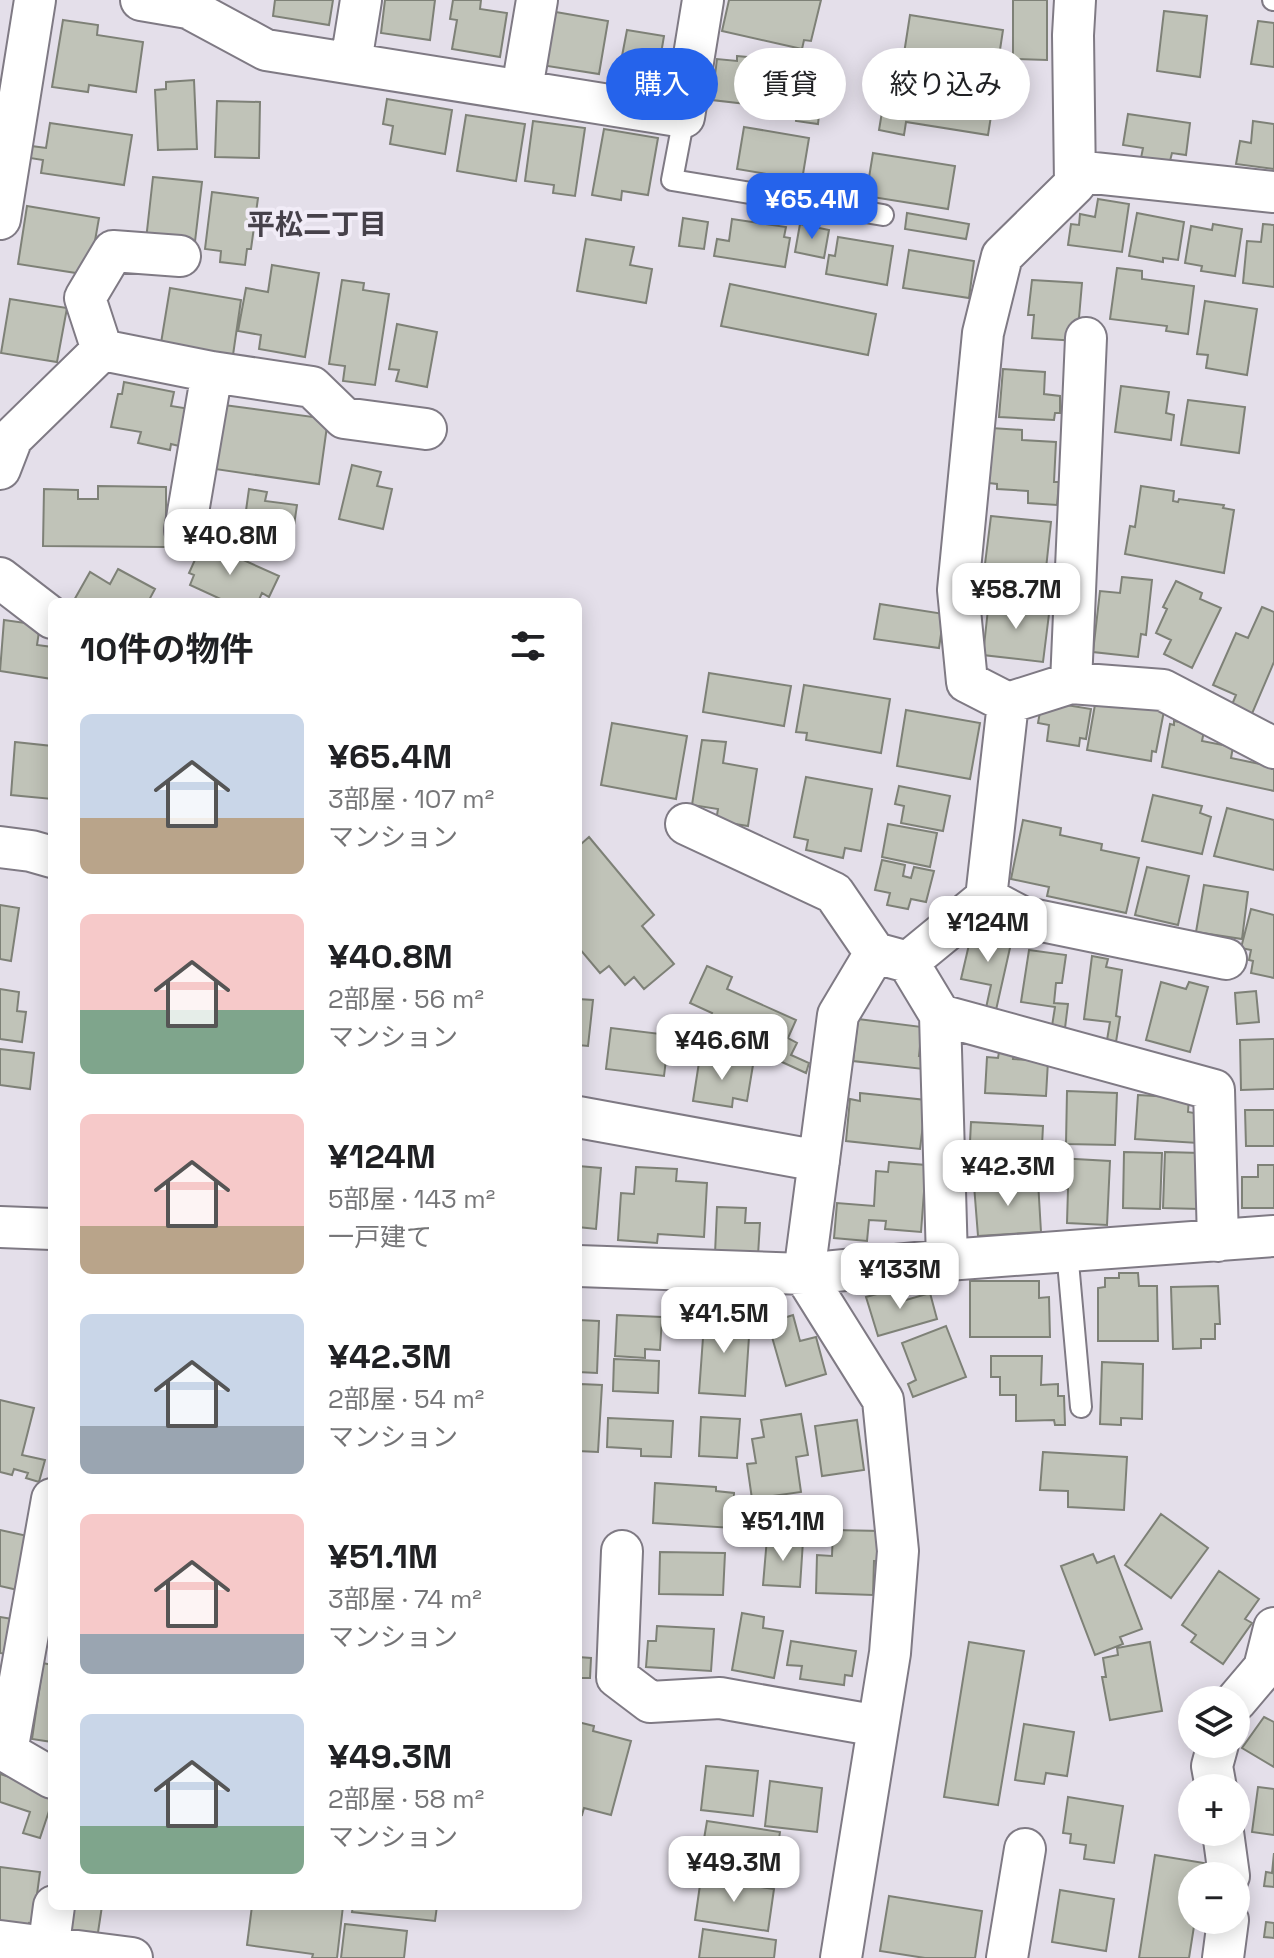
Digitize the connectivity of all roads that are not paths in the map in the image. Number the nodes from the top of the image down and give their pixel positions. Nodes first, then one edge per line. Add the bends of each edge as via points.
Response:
1 (35, 0) edge
2 (141, 0) edge
3 (361, 0) edge
4 (537, 0) edge
5 (703, 0) edge
6 (1075, 0) edge
7 (188, 4) edge
8 (695, 48) edge
9 (351, 62) junction
10 (522, 89) junction
11 (606, 104) edge
12 (683, 120) edge
13 (1075, 171) junction
14 (1274, 192) edge
15 (883, 215) dead end
16 (0, 219) edge
17 (180, 256) dead end
18 (1086, 338) dead end
19 (102, 350) junction
20 (212, 372) junction
21 (426, 429) dead end
22 (0, 469) edge
23 (185, 530) dead end
24 (0, 578) edge
25 (48, 615) edge
26 (1071, 683) junction
27 (1008, 703) junction
28 (1274, 748) edge
29 (686, 824) dead end
30 (0, 847) edge
31 (48, 856) edge
32 (986, 898) junction
33 (891, 958) junction
34 (1226, 959) dead end
35 (940, 1015) junction
36 (582, 1118) edge
37 (819, 1161) junction
38 (0, 1227) edge
39 (48, 1229) edge
40 (1274, 1236) edge
41 (1218, 1241) junction
42 (1067, 1251) junction
43 (947, 1260) junction
44 (582, 1266) edge
45 (804, 1274) junction
46 (1081, 1407) dead end
47 (48, 1511) edge
48 (622, 1551) dead end
49 (15, 1608) edge
50 (1274, 1628) edge
51 (1249, 1686) edge
52 (878, 1726) junction
53 (48, 1776) edge
54 (1025, 1849) dead end
55 (53, 1910) edge
56 (1226, 1934) edge
57 (0, 1941) edge
58 (47, 1952) edge
59 (132, 1958) edge
60 (841, 1958) edge
61 (1007, 1958) edge
62 (1223, 1958) edge

1 - 16 street
2 - 7 street
3 - 9 street
4 - 10 street
5 - 8 street
6 - 13 street
7 - 9 street via 266,50
9 - 10 street
10 - 11 street
12 - 15 lane via 672,180
13 - 14 street
13 - 27 street via 1075,184 1002,256 983,333 958,590 967,682
17 - 19 street via 113,251 85,298
18 - 26 street
19 - 20 street
19 - 22 street via 12,438
20 - 21 street via 312,387 344,418
20 - 23 street
24 - 25 street
26 - 27 street
26 - 28 street via 1163,690
27 - 32 street
29 - 33 street via 834,893
30 - 31 street
32 - 33 street
32 - 34 street via 1022,917
33 - 35 street
33 - 37 street via 838,1015
35 - 41 street via 1214,1090
35 - 43 street
36 - 37 street
37 - 45 street
38 - 39 street
40 - 41 street
41 - 42 street
42 - 43 street
42 - 46 lane
43 - 45 street
44 - 45 street
45 - 52 street via 883,1400 898,1551
47 - 49 street
48 - 52 street via 617,1677 650,1702 720,1698
49 - 53 street via 7,1752
50 - 51 street via 1264,1668
52 - 60 street
54 - 61 street
55 - 58 street
56 - 62 street
57 - 58 street
58 - 59 street

